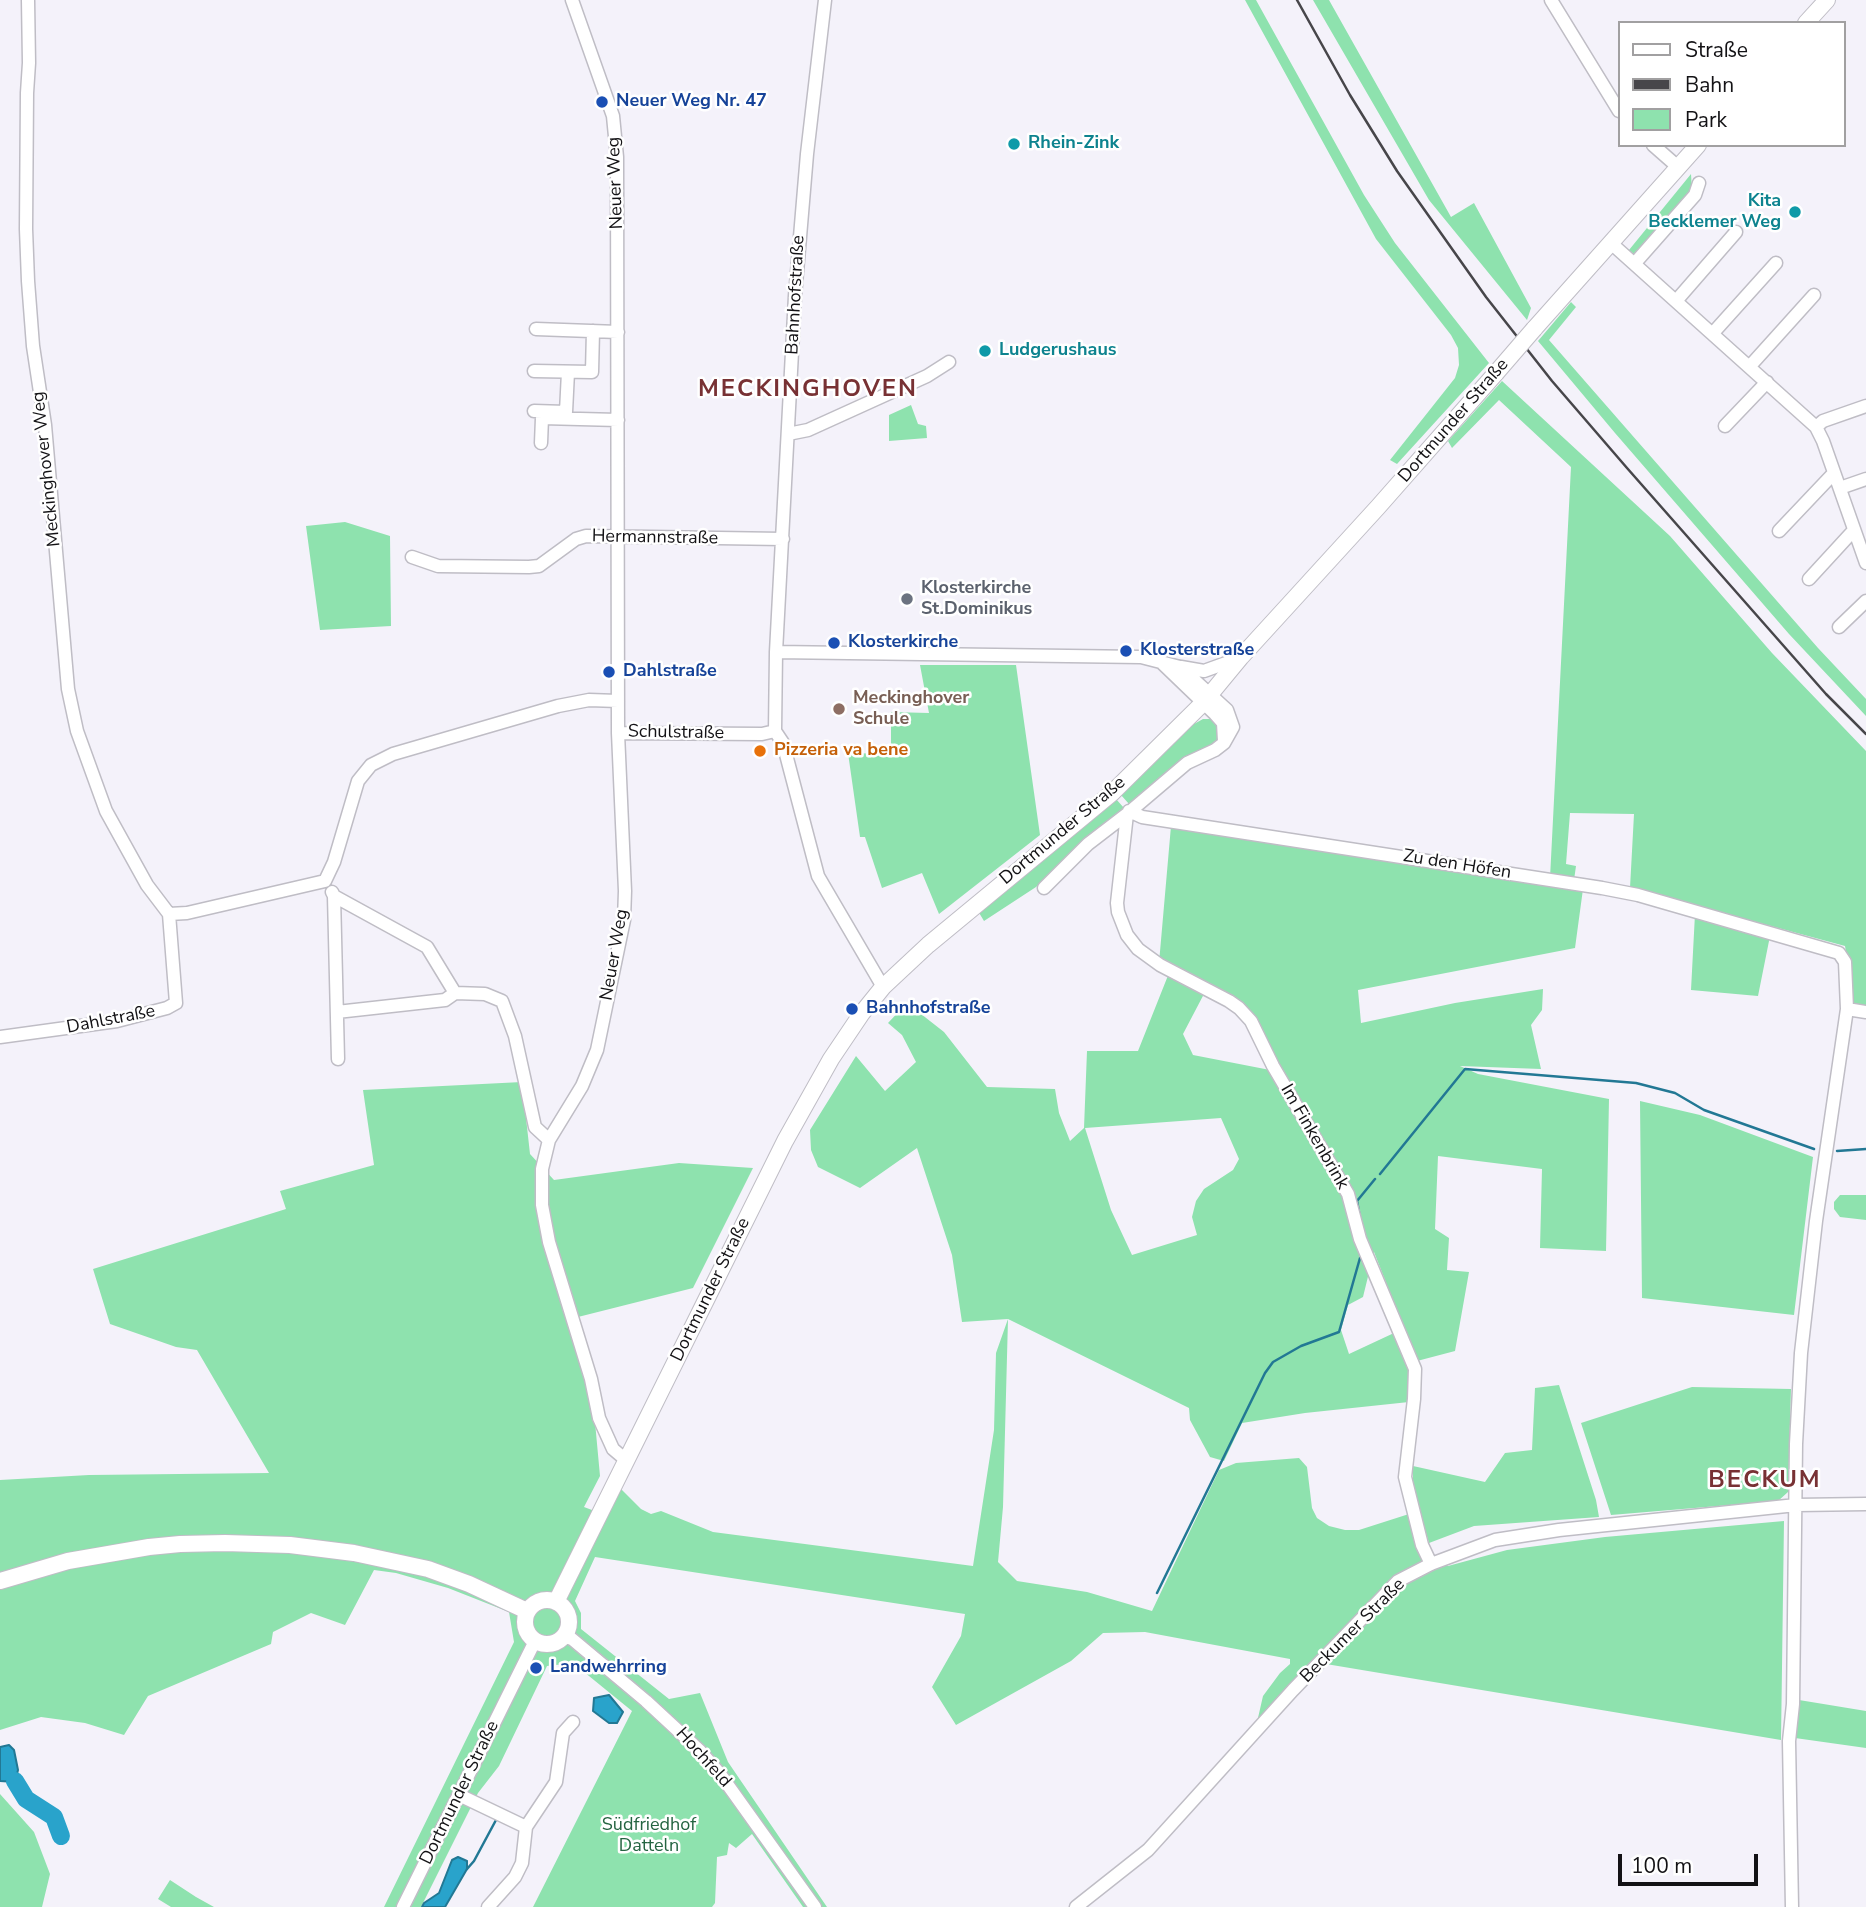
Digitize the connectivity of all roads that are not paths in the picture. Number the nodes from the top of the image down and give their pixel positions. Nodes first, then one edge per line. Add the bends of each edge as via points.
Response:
1 (28, 0) edge
2 (572, 0) edge
3 (825, 0) edge
4 (1551, 0) edge
5 (1827, 0) edge
6 (1808, 21) edge
7 (1618, 109) edge
8 (1655, 147) edge
9 (1696, 147) edge
10 (1678, 167) junction
11 (1699, 183) dead end
12 (1737, 232) dead end
13 (1612, 244) junction
14 (1776, 262) dead end
15 (1635, 264) junction
16 (1814, 295) dead end
17 (1676, 300) junction
18 (536, 329) dead end
19 (593, 331) junction
20 (618, 332) junction
21 (1713, 334) junction
22 (949, 362) dead end
23 (1750, 366) junction
24 (534, 371) dead end
25 (568, 372) junction
26 (1767, 382) junction
27 (1866, 405) edge
28 (534, 411) dead end
29 (566, 415) junction
30 (618, 420) junction
31 (1725, 426) dead end
32 (1816, 427) junction
33 (788, 434) junction
34 (541, 443) dead end
35 (1835, 473) junction
36 (1866, 479) edge
37 (1840, 488) junction
38 (1779, 531) dead end
39 (1859, 533) edge
40 (618, 538) junction
41 (783, 539) junction
42 (412, 557) dead end
43 (1866, 563) edge
44 (1809, 579) dead end
45 (1866, 601) edge
46 (1839, 627) dead end
47 (776, 652) junction
48 (1241, 657) junction
49 (1161, 663) junction
50 (1180, 667) junction
51 (1206, 699) junction
52 (618, 701) junction
53 (775, 730) junction
54 (618, 733) junction
55 (1128, 813) junction
56 (325, 881) junction
57 (1044, 888) dead end
58 (334, 896) junction
59 (169, 914) junction
60 (884, 987) junction
61 (455, 993) junction
62 (1847, 1009) junction
63 (337, 1012) junction
64 (1866, 1012) edge
65 (0, 1037) edge
66 (338, 1059) dead end
67 (549, 1140) junction
68 (626, 1460) junction
69 (1866, 1504) edge
70 (1796, 1505) junction
71 (1431, 1564) junction
72 (0, 1581) edge
73 (556, 1602) junction
74 (527, 1611) junction
75 (563, 1636) junction
76 (536, 1641) junction
77 (573, 1722) dead end
78 (459, 1795) junction
79 (526, 1827) junction
80 (403, 1907) edge
81 (488, 1907) edge
82 (815, 1907) edge
83 (1076, 1907) edge
84 (1792, 1907) edge

1 - 59 street, Meckinghover Weg via 28,281 68,689 77,731 106,811 147,885
2 - 20 street, Neuer Weg via 613,116
3 - 33 street, Bahnhofstraße via 800,226
4 - 7 street
5 - 6 main road
8 - 10 street
9 - 10 main road, Dortmunder Straße
10 - 13 main road, Dortmunder Straße
11 - 15 street via 1695,195
12 - 17 street
13 - 15 street
13 - 48 main road, Dortmunder Straße, bridge
14 - 21 street
15 - 17 street
16 - 23 street
17 - 21 street
18 - 19 street
19 - 20 street
19 - 25 street via 592,372
20 - 30 street, Neuer Weg
21 - 23 street
22 - 33 street via 808,430
23 - 26 street
24 - 25 street
25 - 29 street
26 - 31 street
26 - 32 street
27 - 32 street
28 - 29 street
29 - 30 street
29 - 34 street via 541,418
30 - 40 street, Neuer Weg
32 - 35 street
33 - 41 street, Bahnhofstraße
35 - 37 street
35 - 38 street
36 - 37 street
37 - 39 street
39 - 43 street
39 - 44 street
40 - 41 street, Hermannstraße
40 - 42 street, Hermannstraße via 576,539 539,566 530,567 438,566
40 - 52 street, Neuer Weg
41 - 47 street, Bahnhofstraße
45 - 46 street
47 - 49 street via 1125,656
47 - 53 street, Bahnhofstraße
48 - 50 street via 1204,671
48 - 51 main road, Dortmunder Straße
49 - 50 street
49 - 51 street
50 - 51 street
51 - 55 street via 1227,710 1233,727 1224,743 1187,763
51 - 60 main road, Dortmunder Straße via 1112,793
52 - 54 street, Neuer Weg
52 - 56 street via 558,706 393,754 371,765 358,781
53 - 54 street, Schulstraße via 762,734
53 - 60 street, Bahnhofstraße via 783,743 818,876
54 - 67 street, Neuer Weg via 624,920 597,1049 582,1086
55 - 57 street
55 - 62 street, Zu den Höfen via 1638,895 1839,953 1845,962
55 - 71 street, Im Finkenbrink via 1117,903 1127,935 1160,965 1229,1001 1251,1021 1348,1194 1360,1239 1415,1369 1405,1478
56 - 58 street
56 - 59 street
58 - 61 street via 427,947
58 - 63 street
59 - 65 street, Dahlstraße via 176,1003 117,1021
60 - 68 main road, Dortmunder Straße via 831,1059 798,1116
61 - 63 street via 445,1000
61 - 67 street via 485,994 502,1001 515,1036 535,1127
62 - 64 street
62 - 70 street, Zu den Höfen via 1801,1353
63 - 66 street
67 - 68 street, Neuer Weg via 542,1169 542,1205 550,1242 599,1418 613,1450
68 - 73 main road, Dortmunder Straße
69 - 70 street, Beckumer Straße
70 - 71 street, Beckumer Straße via 1495,1540
70 - 84 street via 1790,1737
71 - 83 street, Beckumer Straße via 1398,1581 1148,1850
72 - 74 main road via 68,1561 149,1547 290,1545 428,1569
73 - 74 main road via 537,1602
73 - 75 main road via 568,1617
74 - 76 main road via 525,1624
75 - 76 main road via 550,1643
75 - 82 street, Hochfeld via 646,1701 700,1751
76 - 78 street, Dortmunder Straße
77 - 79 street via 562,1733 556,1782
78 - 79 street
78 - 80 street, Dortmunder Straße
79 - 81 street via 522,1863

